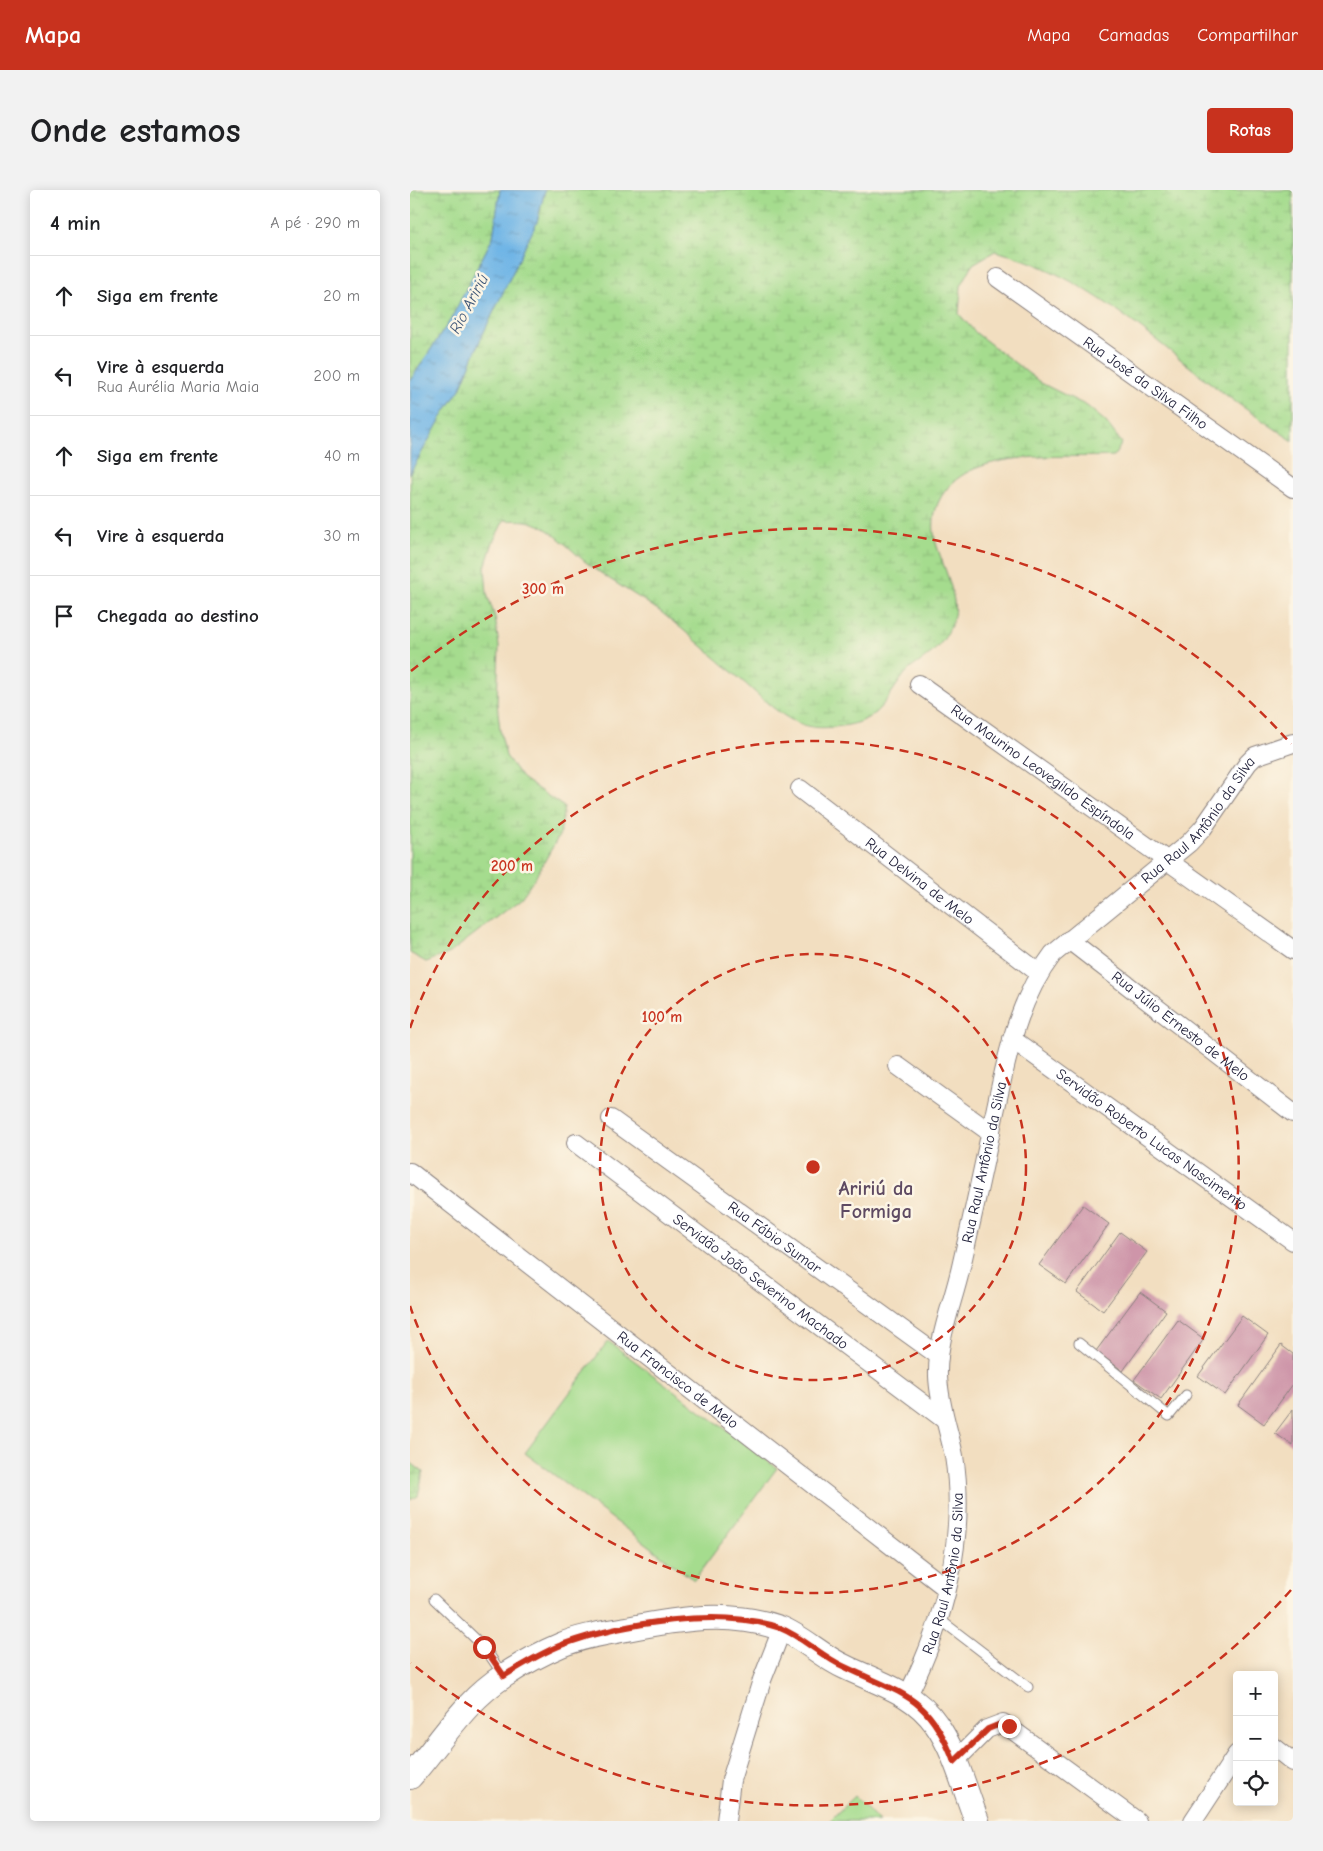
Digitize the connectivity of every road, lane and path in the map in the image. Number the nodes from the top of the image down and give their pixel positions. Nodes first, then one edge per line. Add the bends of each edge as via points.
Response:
1 (998, 278) dead end
2 (1293, 488) edge
3 (919, 684) dead end
4 (1293, 743) edge
5 (800, 789) dead end
6 (1168, 860) junction
7 (1069, 940) junction
8 (1293, 950) edge
9 (1039, 973) junction
10 (1012, 1039) junction
11 (898, 1066) dead end
12 (1293, 1113) edge
13 (611, 1119) dead end
14 (991, 1133) junction
15 (576, 1143) dead end
16 (410, 1172) edge
17 (1293, 1241) edge
18 (1078, 1343) dead end
19 (939, 1356) junction
20 (1186, 1395) dead end
21 (945, 1420) junction
22 (946, 1588) junction
23 (434, 1599) dead end
24 (938, 1618) junction
25 (782, 1629) junction
26 (504, 1676) junction
27 (1028, 1687) dead end
28 (908, 1695) junction
29 (1278, 1750) edge
30 (1233, 1760) edge
31 (954, 1762) junction
32 (1293, 1762) edge
33 (410, 1777) edge
34 (726, 1821) edge
35 (977, 1821) edge
36 (1137, 1821) edge
37 (1193, 1821) edge

1 - 2 street, Rua José da Silva Filho
3 - 6 street, Rua Maurino Leovegildo Espíndola
4 - 6 street, Rua Raul Antônio da Silva via 1255,756 1248,762 1203,828
5 - 9 street, Rua Delvina de Melo
6 - 7 street, Rua Raul Antônio da Silva
6 - 8 street, Rua Maurino Leovegildo Espíndola
7 - 9 street, Rua Raul Antônio da Silva
7 - 12 street, Rua Júlio Ernesto de Melo
9 - 10 street, Rua Raul Antônio da Silva
10 - 14 street, Rua Raul Antônio da Silva
10 - 17 street, Servidão Roberto Lucas Nascimento
11 - 14 street
13 - 19 street, Rua Fábio Sumar
14 - 19 street, Rua Raul Antônio da Silva
15 - 21 street, Servidão João Severino Machado
16 - 22 street, Rua Francisco de Melo
18 - 20 lane via 1169,1416
19 - 21 street, Rua Raul Antônio da Silva via 939,1390
21 - 22 street, Rua Raul Antônio da Silva via 954,1456 958,1514 953,1564
22 - 24 street, Rua Raul Antônio da Silva
23 - 26 lane via 484,1647
24 - 27 lane
24 - 28 street, Rua Raul Antônio da Silva
25 - 26 street via 728,1618 668,1621 570,1642
25 - 28 street via 840,1665
25 - 34 street via 759,1686 731,1780
26 - 33 street via 463,1710
28 - 31 street via 936,1724
29 - 32 street
30 - 37 street
31 - 35 street
31 - 36 street via 988,1729 1003,1723

